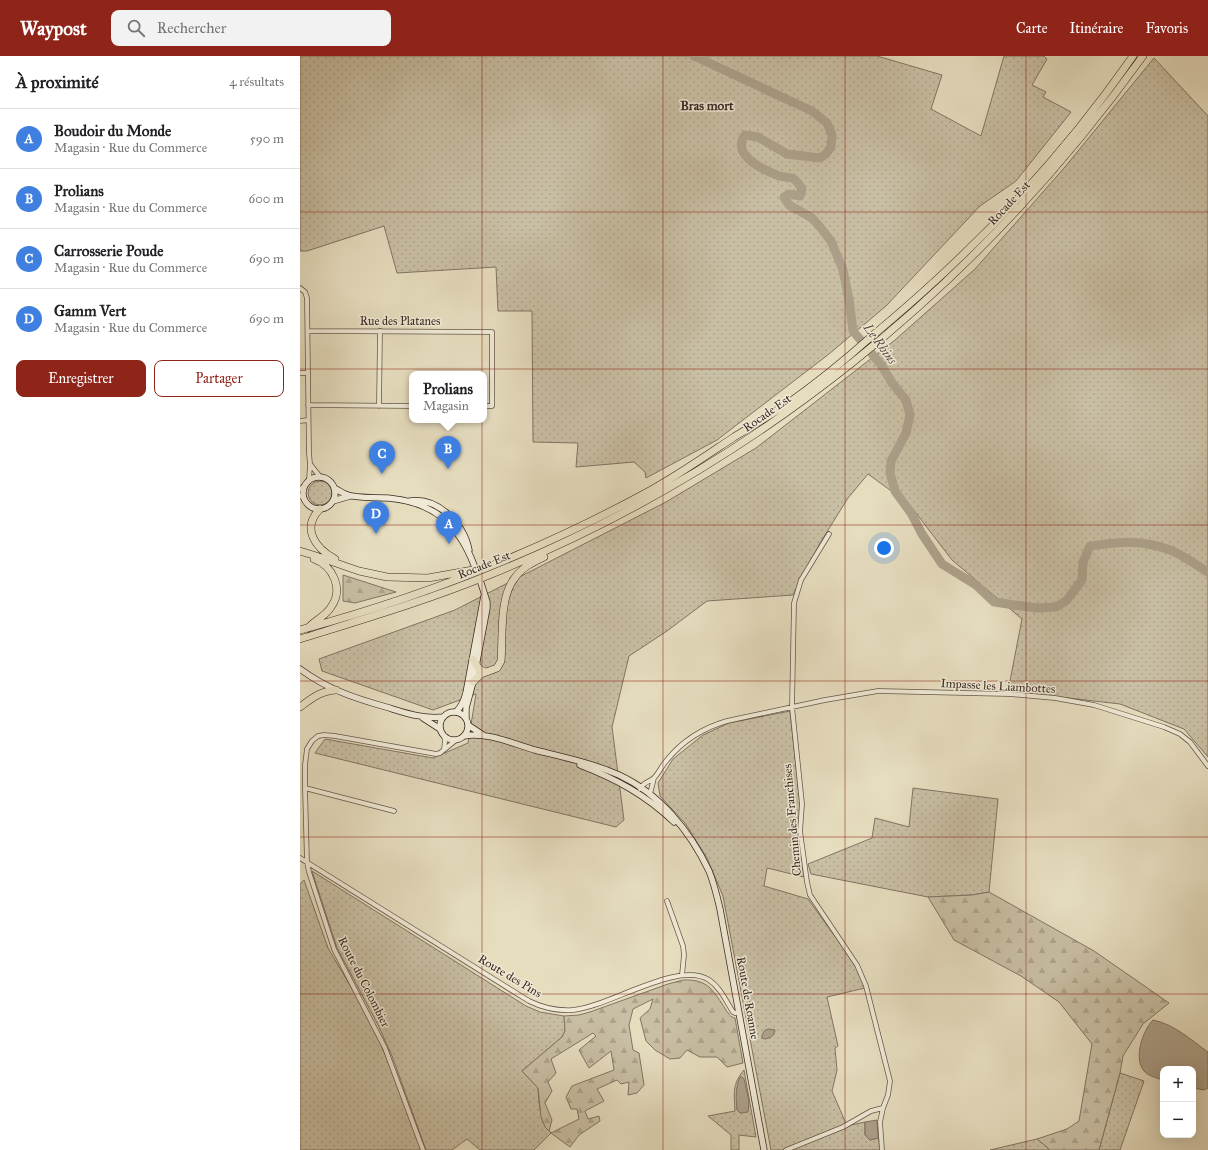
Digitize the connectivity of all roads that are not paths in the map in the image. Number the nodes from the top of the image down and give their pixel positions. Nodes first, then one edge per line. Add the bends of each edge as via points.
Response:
1 (1133, 56) edge
2 (1143, 56) edge
3 (300, 288) edge
4 (308, 331) junction
5 (380, 331) junction
6 (851, 360) junction
7 (300, 372) edge
8 (308, 373) junction
9 (308, 405) junction
10 (380, 406) junction
11 (409, 406) edge
12 (487, 406) edge
13 (308, 420) junction
14 (300, 421) edge
15 (310, 464) junction
16 (321, 478) junction
17 (305, 485) edge
18 (334, 488) junction
19 (351, 496) junction
20 (302, 497) edge
21 (333, 501) junction
22 (320, 509) junction
23 (829, 534) dead end
24 (575, 537) junction
25 (300, 551) edge
26 (300, 555) edge
27 (474, 565) dead end
28 (343, 566) junction
29 (484, 569) junction
30 (481, 583) dead end
31 (484, 596) junction
32 (304, 629) edge
33 (300, 639) edge
34 (473, 659) junction
35 (476, 666) junction
36 (300, 669) edge
37 (485, 672) junction
38 (474, 682) junction
39 (336, 690) junction
40 (300, 707) edge
41 (792, 707) junction
42 (456, 712) junction
43 (443, 717) junction
44 (423, 718) junction
45 (466, 718) junction
46 (468, 725) junction
47 (440, 729) junction
48 (483, 735) junction
49 (444, 736) junction
50 (464, 736) junction
51 (456, 740) junction
52 (444, 750) junction
53 (547, 753) junction
54 (305, 765) junction
55 (300, 766) edge
56 (1208, 766) edge
57 (654, 778) junction
58 (640, 787) junction
59 (305, 788) junction
60 (650, 794) junction
61 (641, 795) junction
62 (394, 811) dead end
63 (686, 834) junction
64 (300, 858) edge
65 (307, 862) junction
66 (667, 901) dead end
67 (682, 975) junction
68 (740, 1012) junction
69 (883, 1108) junction
70 (423, 1150) edge
71 (764, 1150) edge
72 (786, 1150) edge
73 (882, 1150) edge

1 - 6 highway, Rocade Est via 1098,104 1041,172 978,240
2 - 6 highway, Rocade Est via 1104,109 1051,173 986,244 919,308
3 - 4 street via 307,298
4 - 5 street, Rue des Platanes
4 - 8 street
5 - 10 street
5 - 12 street, Rue des Platanes via 492,332 492,406
6 - 24 highway, Rocade Est via 807,399 741,445 655,496
6 - 29 highway, Rocade Est via 694,464 651,489 594,519
7 - 8 street
8 - 9 street
9 - 10 street
9 - 13 street
10 - 11 street
13 - 14 street
13 - 15 street
15 - 16 street
15 - 17 street
16 - 17 main road
16 - 18 main road via 329,481
17 - 20 main road
18 - 19 main road
18 - 21 main road
19 - 21 main road
19 - 27 main road via 419,500 432,504 461,529
20 - 22 main road via 310,506
21 - 22 main road via 328,507
22 - 28 highway via 311,525 312,534 321,549
23 - 41 street, Chemin des Franchises via 801,580 794,603
24 - 33 highway, Rocade Est via 490,575 424,600
24 - 37 highway via 569,545 533,562 514,578 506,600 501,661 496,668
25 - 28 highway
26 - 32 highway via 325,565 334,576 336,585 332,607
28 - 29 highway via 387,577 408,579
29 - 32 highway, Rocade Est via 420,593
30 - 31 main road
31 - 34 main road
31 - 35 main road via 487,608
34 - 35 highway
34 - 42 main road via 464,701
35 - 37 highway
35 - 38 main road
36 - 39 main road via 321,684
37 - 38 highway
38 - 45 main road via 466,708
39 - 40 highway via 316,695
39 - 44 main road
41 - 56 street, Impasse les Liambottes via 878,691 1010,694 1055,698 1094,705 1164,726 1190,742
41 - 57 street, Impasse les Liambottes via 727,721 702,730 677,749
41 - 69 street, Chemin des Franchises via 802,804 800,831 809,891 857,965 866,986 890,1081
42 - 43 main road
42 - 45 main road
43 - 44 main road
43 - 47 main road
44 - 47 main road
45 - 46 main road
46 - 48 main road
46 - 50 main road via 468,731
47 - 49 main road
48 - 50 main road
48 - 53 main road
49 - 51 main road via 449,740
49 - 52 street
50 - 51 main road
51 - 52 street
52 - 54 street, Route du Colombier via 436,754 341,736 322,735 309,745
53 - 58 main road via 600,768
53 - 61 main road via 617,781
54 - 55 street
54 - 59 street, Route du Colombier
57 - 58 street
57 - 60 street
58 - 60 main road
58 - 61 street
59 - 62 street
59 - 65 street, Route du Colombier
60 - 61 main road
60 - 63 main road via 670,812
61 - 63 main road
63 - 68 main road, Route de Roanne via 709,872 720,909
64 - 65 street, Route des Pins
65 - 67 street, Route des Pins via 528,1001 542,1007 578,1010
65 - 70 street, Route du Colombier via 334,949 387,1053
66 - 67 street via 682,941
67 - 68 street, Route des Pins via 708,979 718,988 733,1012
68 - 71 main road, Route de Roanne
69 - 72 street via 871,1111 843,1127
69 - 73 street, Chemin des Franchises via 880,1122

